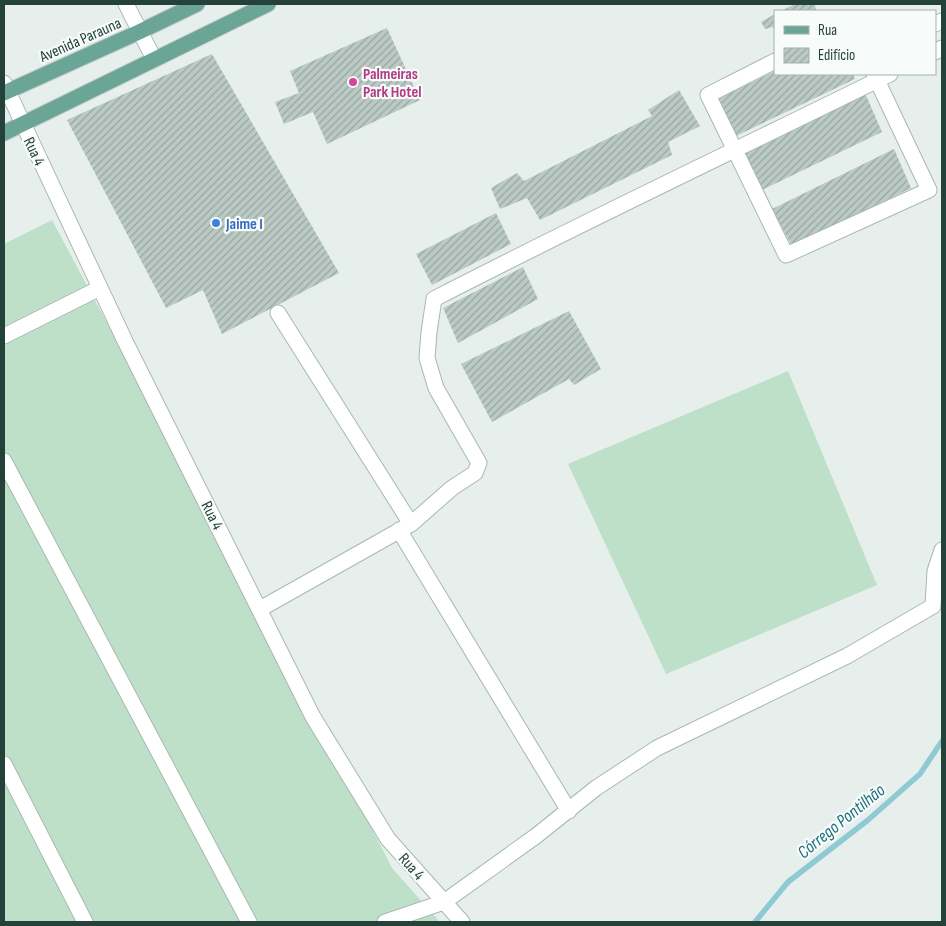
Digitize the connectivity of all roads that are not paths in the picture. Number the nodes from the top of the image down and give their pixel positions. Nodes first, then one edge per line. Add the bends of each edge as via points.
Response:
1 (126, 4) edge
2 (197, 4) edge
3 (268, 4) edge
4 (140, 32) junction
5 (154, 60) junction
6 (774, 62) edge
7 (881, 76) edge
8 (5, 89) edge
9 (22, 124) junction
10 (4, 133) edge
11 (734, 149) junction
12 (100, 288) junction
13 (278, 313) dead end
14 (4, 336) edge
15 (4, 461) edge
16 (405, 527) junction
17 (942, 550) edge
18 (260, 610) junction
19 (4, 764) edge
20 (569, 811) junction
21 (444, 902) junction
22 (85, 922) edge
23 (249, 922) edge
24 (385, 922) edge
25 (462, 922) edge

1 - 4 street
2 - 4 main road, Avenida Parauna
3 - 5 main road
4 - 5 street
4 - 8 main road, Avenida Parauna
5 - 9 main road
6 - 11 street via 708,95
7 - 11 street
7 - 11 street via 928,190 786,255
8 - 9 street, Rua 4
9 - 10 main road
9 - 12 street, Rua 4
11 - 16 street via 434,299 427,358 436,388 479,463 475,472
12 - 14 street
12 - 18 street, Rua 4
13 - 16 street
15 - 23 street
16 - 18 street
16 - 20 street
17 - 20 street via 935,571 933,606 847,656 657,748 596,788
18 - 21 street, Rua 4 via 312,717 388,839
19 - 22 street
20 - 21 street
21 - 24 street
21 - 25 street, Rua 4

